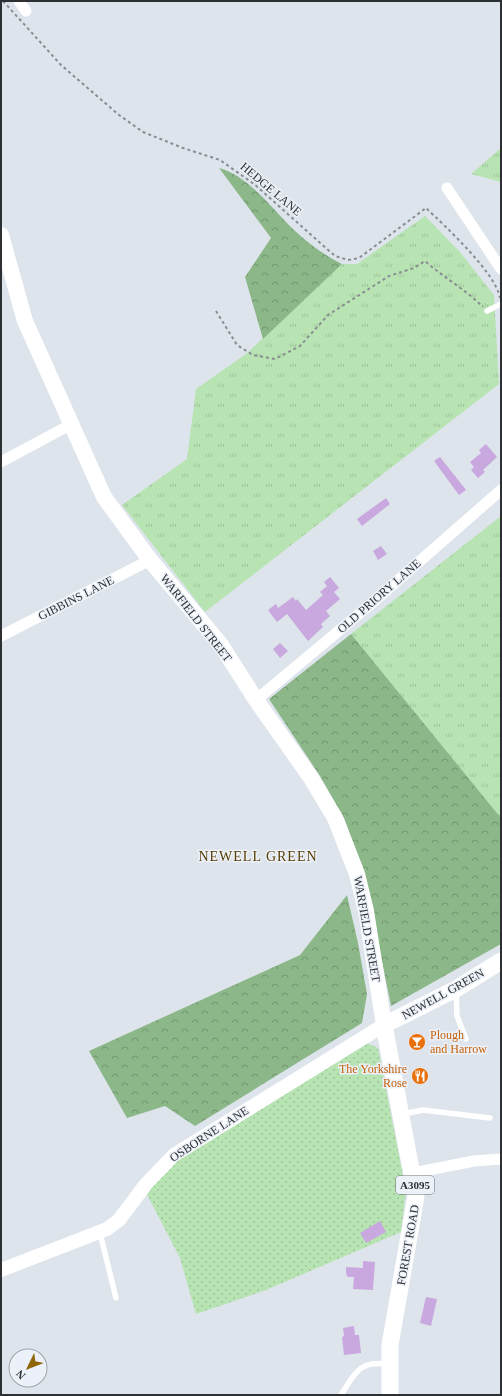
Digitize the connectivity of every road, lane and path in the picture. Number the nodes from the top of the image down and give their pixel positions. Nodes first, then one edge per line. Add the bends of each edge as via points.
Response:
1 (3, 1) edge
2 (19, 1) edge
3 (26, 12) dead end
4 (447, 188) dead end
5 (1, 235) edge
6 (501, 269) edge
7 (501, 304) edge
8 (216, 311) dead end
9 (487, 311) joint
10 (70, 425) junction
11 (2, 461) edge
12 (501, 490) edge
13 (150, 560) junction
14 (1, 636) edge
15 (256, 700) junction
16 (501, 961) edge
17 (456, 989) junction
18 (384, 1025) junction
19 (466, 1039) dead end
20 (400, 1115) junction
21 (490, 1118) dead end
22 (501, 1159) edge
23 (413, 1173) junction
24 (100, 1232) junction
25 (1, 1270) edge
26 (116, 1298) dead end
27 (390, 1364) junction
28 (341, 1395) edge
29 (390, 1395) edge

1 - 7 path, HEDGE LANE via 61,64 119,115 144,132 220,160 254,184 335,256 348,260 359,258 426,208 459,240 489,277 496,287
2 - 3 street
4 - 6 street
5 - 10 main road, WARFIELD STREET via 25,321
7 - 9 lane
8 - 9 path via 238,345 253,355 275,359 300,346 328,314 390,276 414,268 425,261 469,293
10 - 11 street
10 - 13 main road, WARFIELD STREET via 104,497
12 - 15 street, OLD PRIORY LANE
13 - 14 street, GIBBINS LANE
13 - 15 main road, WARFIELD STREET via 221,645
15 - 18 main road, WARFIELD STREET via 336,818 355,867 366,911
16 - 17 main road, NEWELL GREEN
17 - 18 main road, NEWELL GREEN
17 - 19 lane via 457,1016
18 - 20 main road, FOREST ROAD / A3095
18 - 24 street, OSBORNE LANE via 174,1155 146,1184 114,1225
20 - 21 lane via 423,1110
20 - 23 main road, FOREST ROAD / A3095
22 - 23 street via 474,1161
23 - 27 main road, FOREST ROAD / A3095 via 416,1196 390,1345
24 - 25 street, OSBORNE LANE
24 - 26 lane
27 - 28 lane via 373,1362 360,1368
27 - 29 main road, FOREST ROAD / A3095

